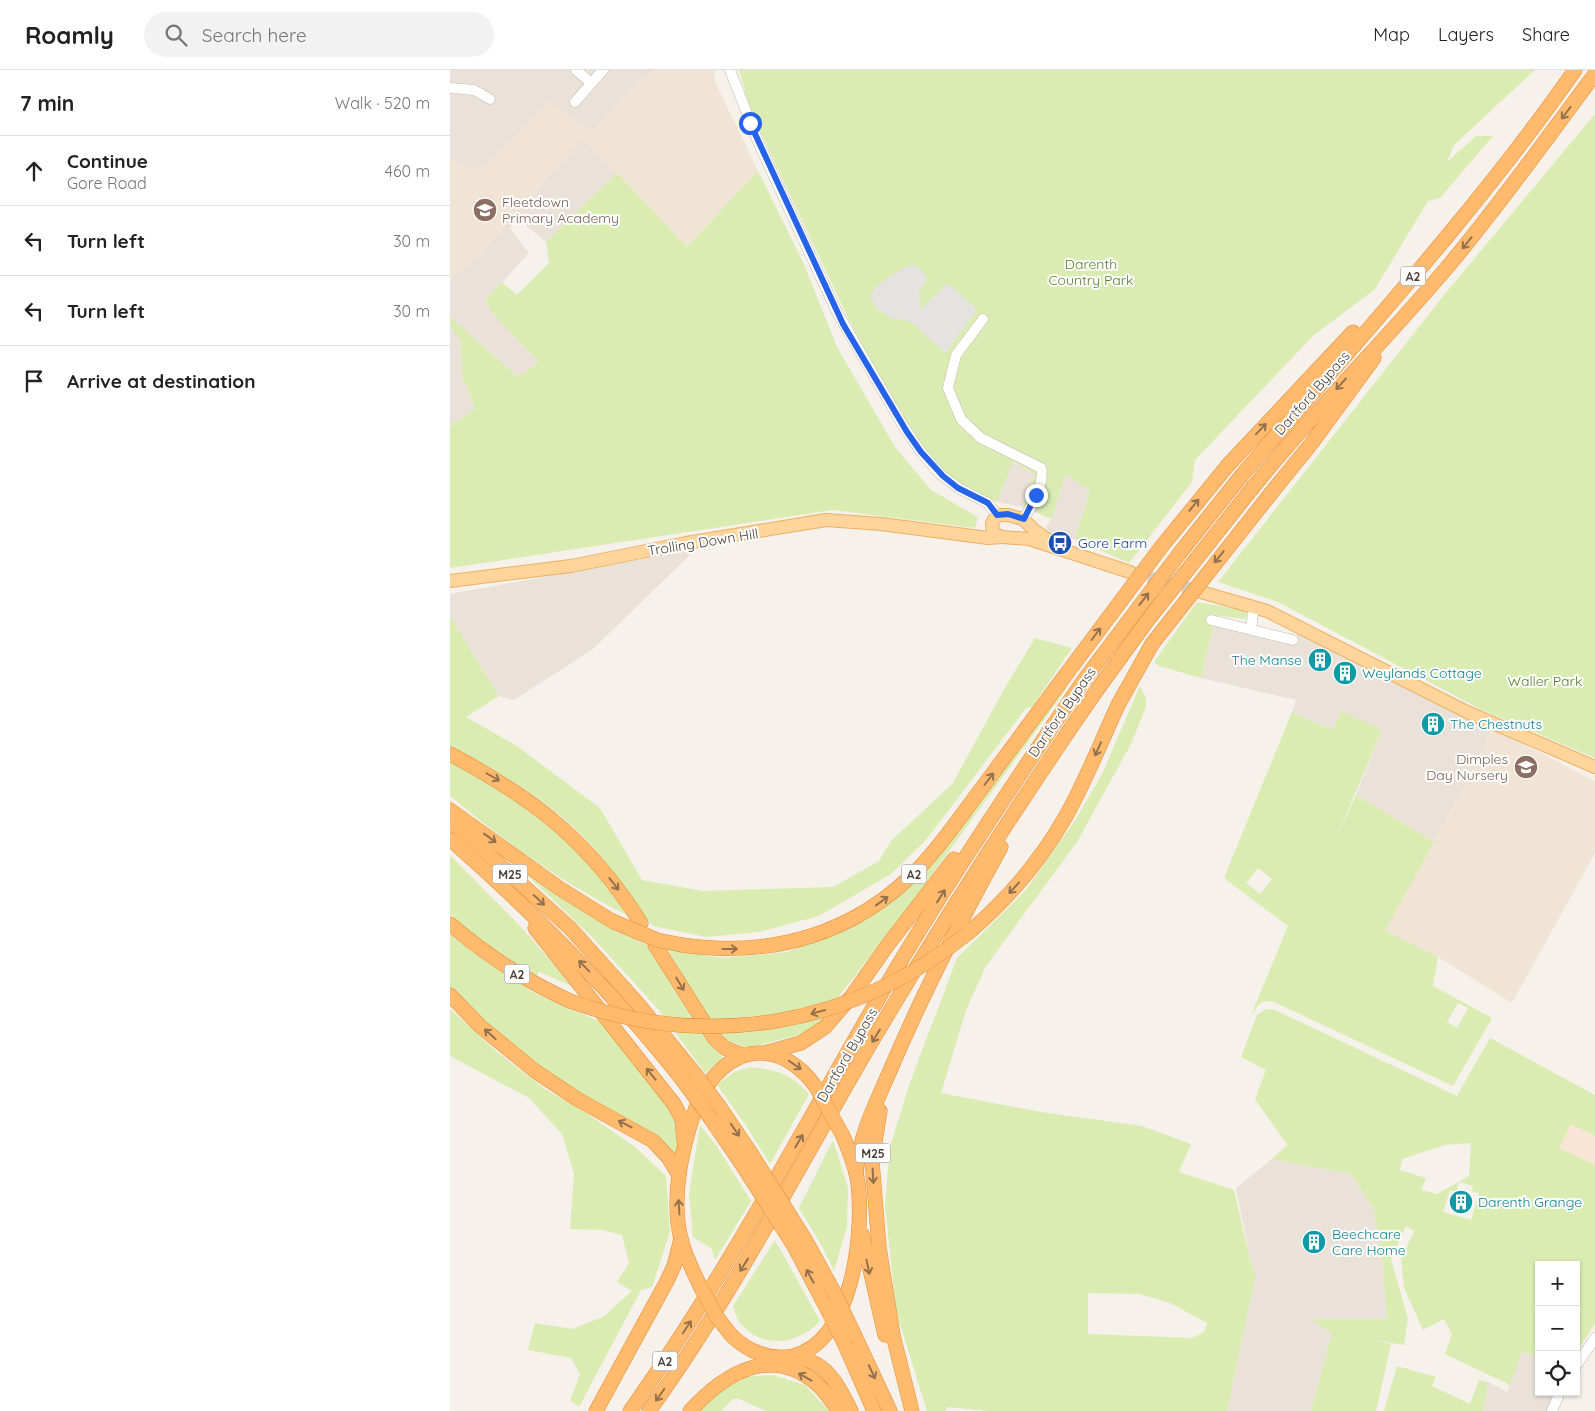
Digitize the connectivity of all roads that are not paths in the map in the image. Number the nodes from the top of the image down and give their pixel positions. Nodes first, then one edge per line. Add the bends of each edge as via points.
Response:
1 (576, 70) edge
2 (603, 70) edge
3 (730, 70) edge
4 (1575, 70) edge
5 (1595, 74) edge
6 (590, 82) junction
7 (450, 88) edge
8 (490, 99) dead end
9 (575, 102) dead end
10 (983, 319) dead end
11 (1398, 322) junction
12 (995, 519) junction
13 (1025, 522) junction
14 (956, 533) junction
15 (1002, 537) junction
16 (1022, 538) junction
17 (1062, 549) junction
18 (1130, 572) tunnel mouth
19 (450, 581) edge
20 (1201, 592) tunnel mouth
21 (1254, 607) junction
22 (1211, 620) dead end
23 (1251, 629) junction
24 (1293, 640) dead end
25 (450, 754) edge
26 (1033, 755) junction
27 (1045, 766) junction
28 (1595, 767) edge
29 (450, 810) edge
30 (450, 820) edge
31 (450, 839) edge
32 (499, 883) junction
33 (641, 923) dead end
34 (450, 924) edge
35 (655, 945) dead end
36 (930, 980) junction
37 (450, 995) edge
38 (768, 1052) junction
39 (742, 1055) junction
40 (685, 1148) junction
41 (746, 1159) junction
42 (856, 1173) junction
43 (679, 1175) junction
44 (860, 1219) junction
45 (681, 1239) junction
46 (800, 1244) junction
47 (1595, 1338) edge
48 (774, 1357) junction
49 (788, 1357) junction
50 (1580, 1360) edge
51 (1558, 1396) edge
52 (596, 1411) edge
53 (630, 1411) edge
54 (649, 1411) edge
55 (682, 1411) edge
56 (690, 1411) edge
57 (839, 1411) edge
58 (851, 1411) edge
59 (874, 1411) edge
60 (890, 1411) edge
61 (912, 1411) edge
62 (1552, 1411) edge

1 - 6 street
2 - 6 street
3 - 12 street via 762,151 837,312 902,424 940,474 956,487 988,503
26 -> 4 highway, Dartford Bypass / A2, bridge via 1167,569 1242,475 1448,235
29 -> 4 highway, A2, bridge via 566,893 612,921 658,940 738,949 783,944 839,926 882,901 932,854 1162,546 1228,465 1397,283
5 -> 11 highway, Dartford Bypass / A2 via 1497,205
6 - 9 street
7 - 8 street via 474,90
10 - 13 street via 956,355 948,388 961,420 981,438 1042,468
11 -> 27 highway, Dartford Bypass / A2, bridge via 1300,429 1254,486 1147,621
11 -> 34 highway, A2, bridge via 1351,391 1152,644 1052,838 1013,888 968,933 932,960 880,990 836,1007 771,1022 713,1027 675,1025 611,1014 570,1001 516,973
12 - 13 main road via 1008,514
12 - 14 main road, Trolling Down Hill via 974,530
12 - 15 main road via 993,533
13 - 16 main road via 1027,529
13 - 17 main road
14 - 15 main road, Trolling Down Hill
14 - 19 main road, Trolling Down Hill via 826,520 571,566
15 - 16 main road
16 - 17 main road
17 - 18 main road
20 - 21 main road
21 - 23 street
21 - 28 main road via 1470,714
22 - 23 street
23 - 24 street
25 -> 33 highway via 525,797 574,837 616,886
26 - 38 highway via 833,1019 801,1043
53 -> 26 highway, Dartford Bypass / A2 via 735,1252 938,899
27 - 36 highway
27 -> 54 highway, Dartford Bypass / A2 via 864,1055 767,1228
30 -> 41 highway, M25, bridge via 570,928 639,1004 719,1106
31 - 32 highway
40 -> 32 highway via 682,1119 674,1104
41 -> 32 highway, M25, bridge via 617,1002
35 -> 39 highway via 714,1038 724,1048
36 - 42 highway via 871,1115 861,1142
36 -> 61 highway, M25 via 880,1110 872,1161 884,1281 893,1335
43 -> 37 highway via 653,1141 577,1099 535,1071 480,1026
38 - 39 highway
38 -> 42 highway, bridge via 798,1066 816,1087 843,1136
39 - 40 highway via 720,1071 704,1091
40 - 43 highway
41 - 46 highway, M25, bridge
42 - 44 highway
45 -> 43 highway
44 - 49 highway via 850,1282 839,1316 813,1346
44 -> 61 highway, M25 via 882,1323
45 - 48 highway, bridge via 701,1288 731,1335 749,1349
45 - 52 highway via 667,1281
59 -> 46 highway, M25, bridge
46 -> 60 highway, M25, bridge via 834,1292
47 - 50 street
48 - 49 highway
48 - 55 highway via 740,1362 722,1370 710,1378
49 - 58 highway via 808,1359 826,1370
51 - 62 street
57 -> 56 highway via 822,1389 807,1377 790,1369 766,1366 751,1367 728,1376

